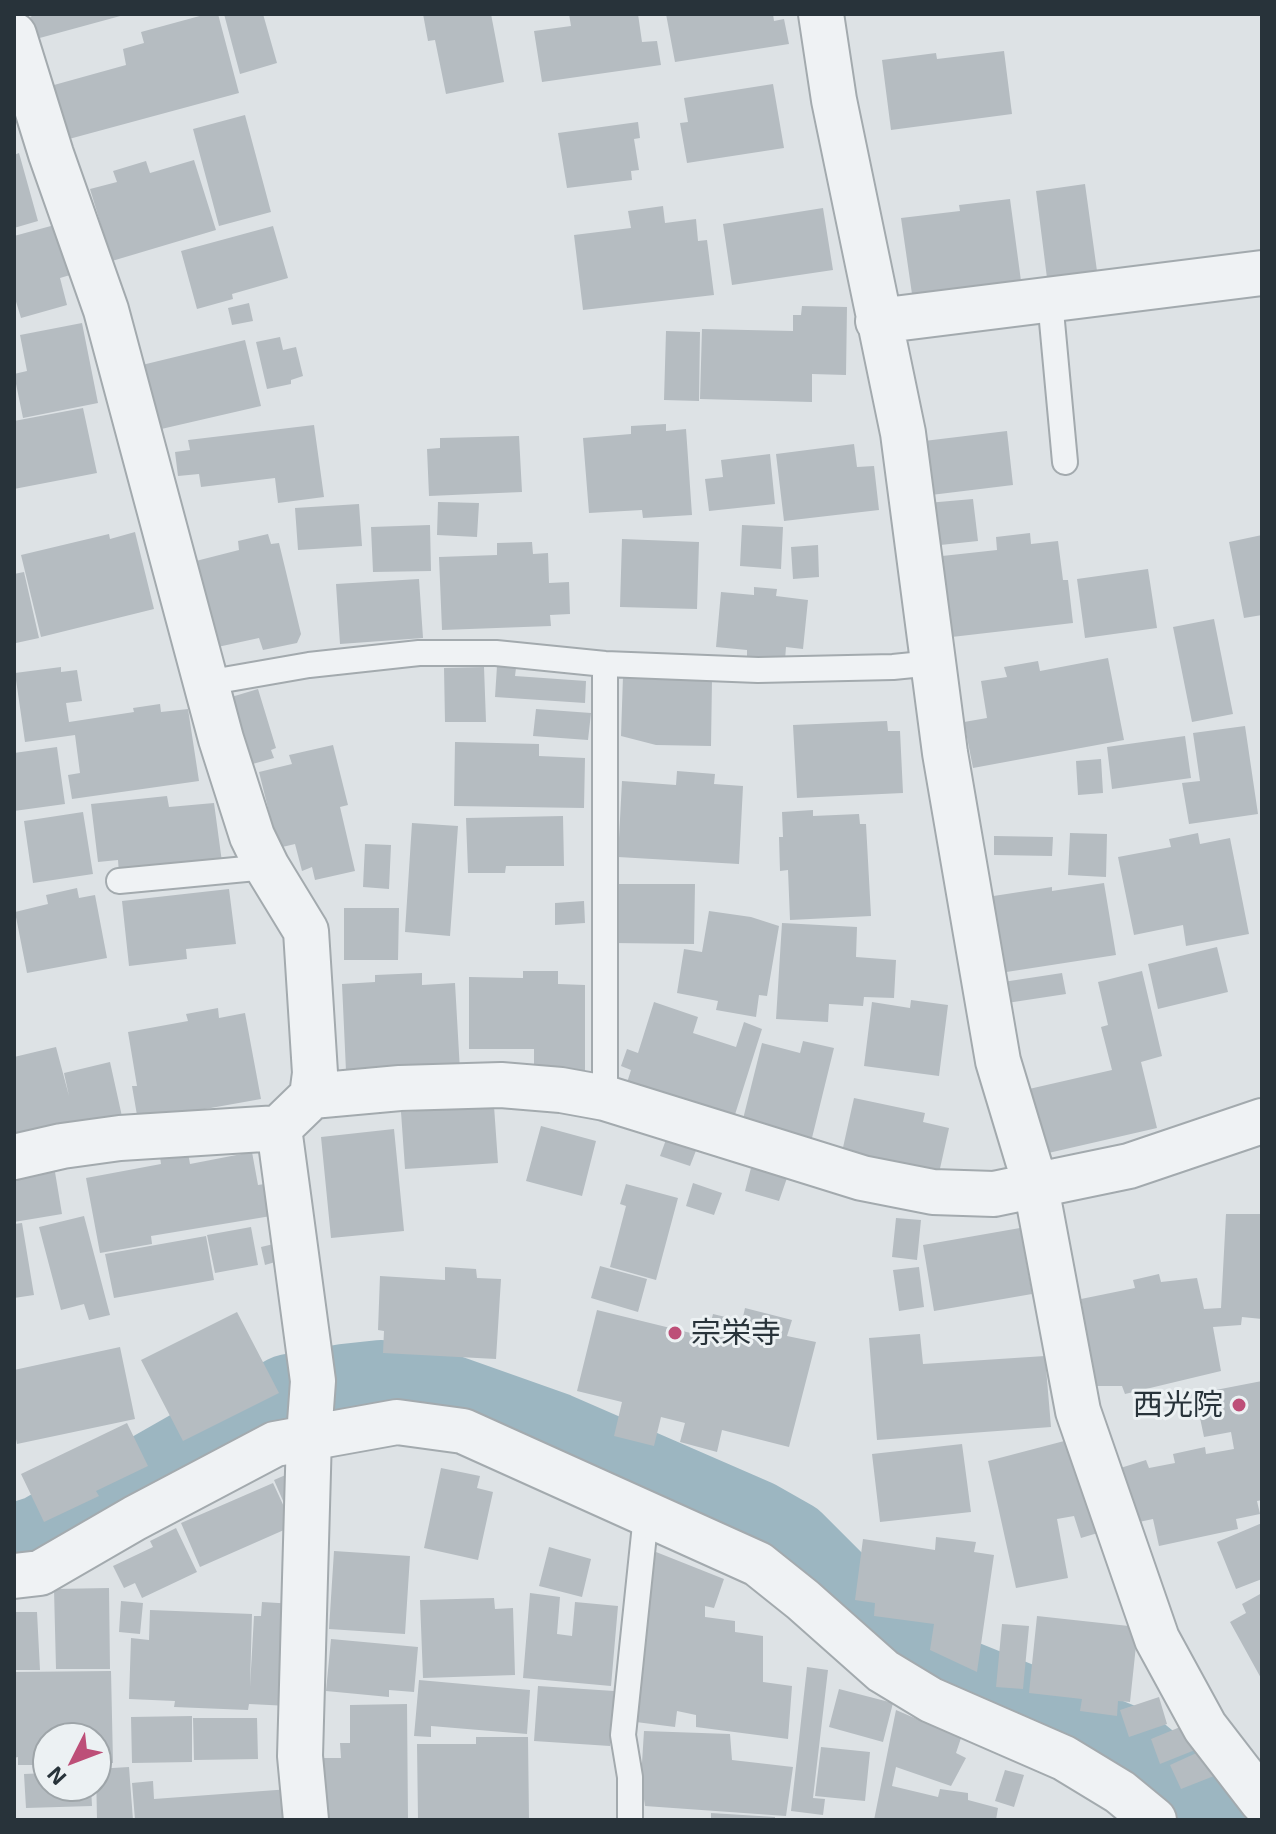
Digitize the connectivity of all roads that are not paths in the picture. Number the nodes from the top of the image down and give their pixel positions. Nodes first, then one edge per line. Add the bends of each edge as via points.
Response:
1 (821, 14) edge
2 (14, 35) edge
3 (1262, 273) edge
4 (1050, 300) junction
5 (878, 321) junction
6 (1065, 462) dead end
7 (933, 663) junction
8 (605, 664) junction
9 (206, 683) junction
10 (267, 867) junction
11 (119, 881) dead end
12 (312, 1096) junction
13 (605, 1098) junction
14 (1262, 1121) edge
15 (279, 1128) junction
16 (14, 1157) edge
17 (1036, 1187) junction
18 (309, 1436) junction
19 (646, 1515) junction
20 (14, 1576) edge
21 (1262, 1801) edge
22 (306, 1820) edge
23 (630, 1820) edge
24 (1154, 1820) edge

1 - 5 street
2 - 9 street via 106,310
3 - 4 street
4 - 5 street
4 - 6 lane
5 - 7 street via 903,433
7 - 8 lane via 835,670
7 - 17 street via 998,1061
8 - 9 lane via 496,653 419,653
8 - 13 lane
9 - 10 street via 247,822
10 - 11 lane
10 - 12 street via 306,931
12 - 13 street via 501,1085
12 - 15 street
13 - 17 street via 862,1178 933,1192 994,1194
14 - 17 street via 1129,1166
15 - 16 street via 120,1138
15 - 18 street via 313,1381
17 - 21 street via 1078,1411 1157,1639 1205,1727
18 - 19 street via 397,1422 463,1431
18 - 20 street via 275,1444 40,1573
18 - 22 street via 300,1756
19 - 23 lane via 623,1735
19 - 24 street via 758,1564 883,1671 931,1700 1064,1758

